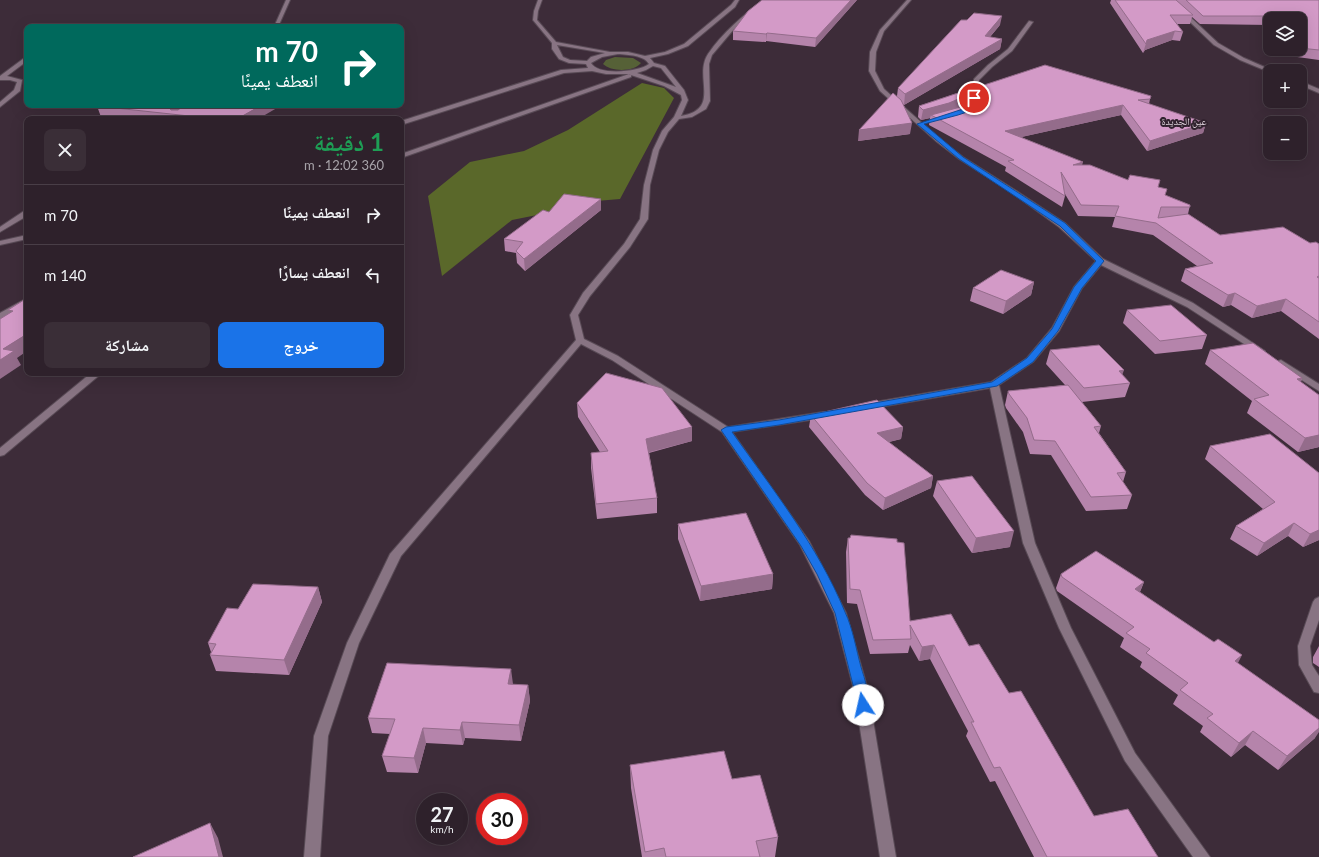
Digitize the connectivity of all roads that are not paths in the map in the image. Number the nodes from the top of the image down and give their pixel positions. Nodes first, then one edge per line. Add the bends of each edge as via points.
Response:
1 (288, 0) edge
2 (540, 0) edge
3 (737, 0) edge
4 (743, 0) edge
5 (766, 0) edge
6 (909, 0) edge
7 (1168, 0) edge
8 (733, 6) junction
9 (1031, 22) dead end
10 (277, 24) edge
11 (554, 43) junction
12 (620, 53) junction
13 (646, 57) junction
14 (24, 60) edge
15 (588, 63) junction
16 (652, 64) junction
17 (1263, 68) edge
18 (592, 69) junction
19 (631, 74) junction
20 (1, 78) edge
21 (1307, 86) edge
22 (1319, 91) edge
23 (683, 94) junction
24 (0, 105) edge
25 (961, 112) edge
26 (677, 118) junction
27 (404, 122) edge
28 (404, 155) edge
29 (24, 216) edge
30 (0, 230) edge
31 (24, 238) edge
32 (0, 244) edge
33 (1100, 261) junction
34 (24, 303) edge
35 (0, 317) edge
36 (580, 340) junction
37 (93, 376) edge
38 (994, 384) junction
39 (1319, 388) edge
40 (860, 408) edge
41 (829, 414) edge
42 (726, 430) junction
43 (0, 453) edge
44 (1319, 602) edge
45 (1319, 688) edge
46 (312, 857) edge
47 (888, 857) edge
48 (1202, 857) edge

1 - 10 street
2 - 11 street via 536,20
3 - 8 street
4 - 8 street
5 - 26 street via 732,28 710,55 706,64 707,101 703,109 690,116
6 - 33 street via 882,31 873,52 872,71 882,90 961,158 1062,225
7 - 17 street via 1216,44
8 - 13 street via 686,46
9 - 25 street via 1010,50 976,80 974,98
11 - 12 street
11 - 15 street via 561,58
12 - 13 street
12 - 15 street via 595,57
13 - 16 street
14 - 20 street
15 - 18 street
16 - 19 street
16 - 23 street via 663,67
18 - 19 street
18 - 27 street via 563,72
19 - 23 street via 674,87
19 - 28 street
20 - 24 street via 20,81 17,91
21 - 22 street
23 - 26 street via 685,100
26 - 36 street via 665,131 656,150 647,185 644,220 628,245 586,295 574,315
29 - 30 street
31 - 32 street
33 - 38 street via 1078,287 1056,329 1030,360
33 - 39 street via 1190,305
34 - 35 street
36 - 42 street via 615,358
36 - 46 street via 396,554 353,643 322,736
37 - 43 street
38 - 40 street
38 - 48 street via 1029,543 1065,628 1130,757
41 - 42 street
42 - 47 street via 806,544 840,613 861,690
44 - 45 street via 1304,646 1306,665

